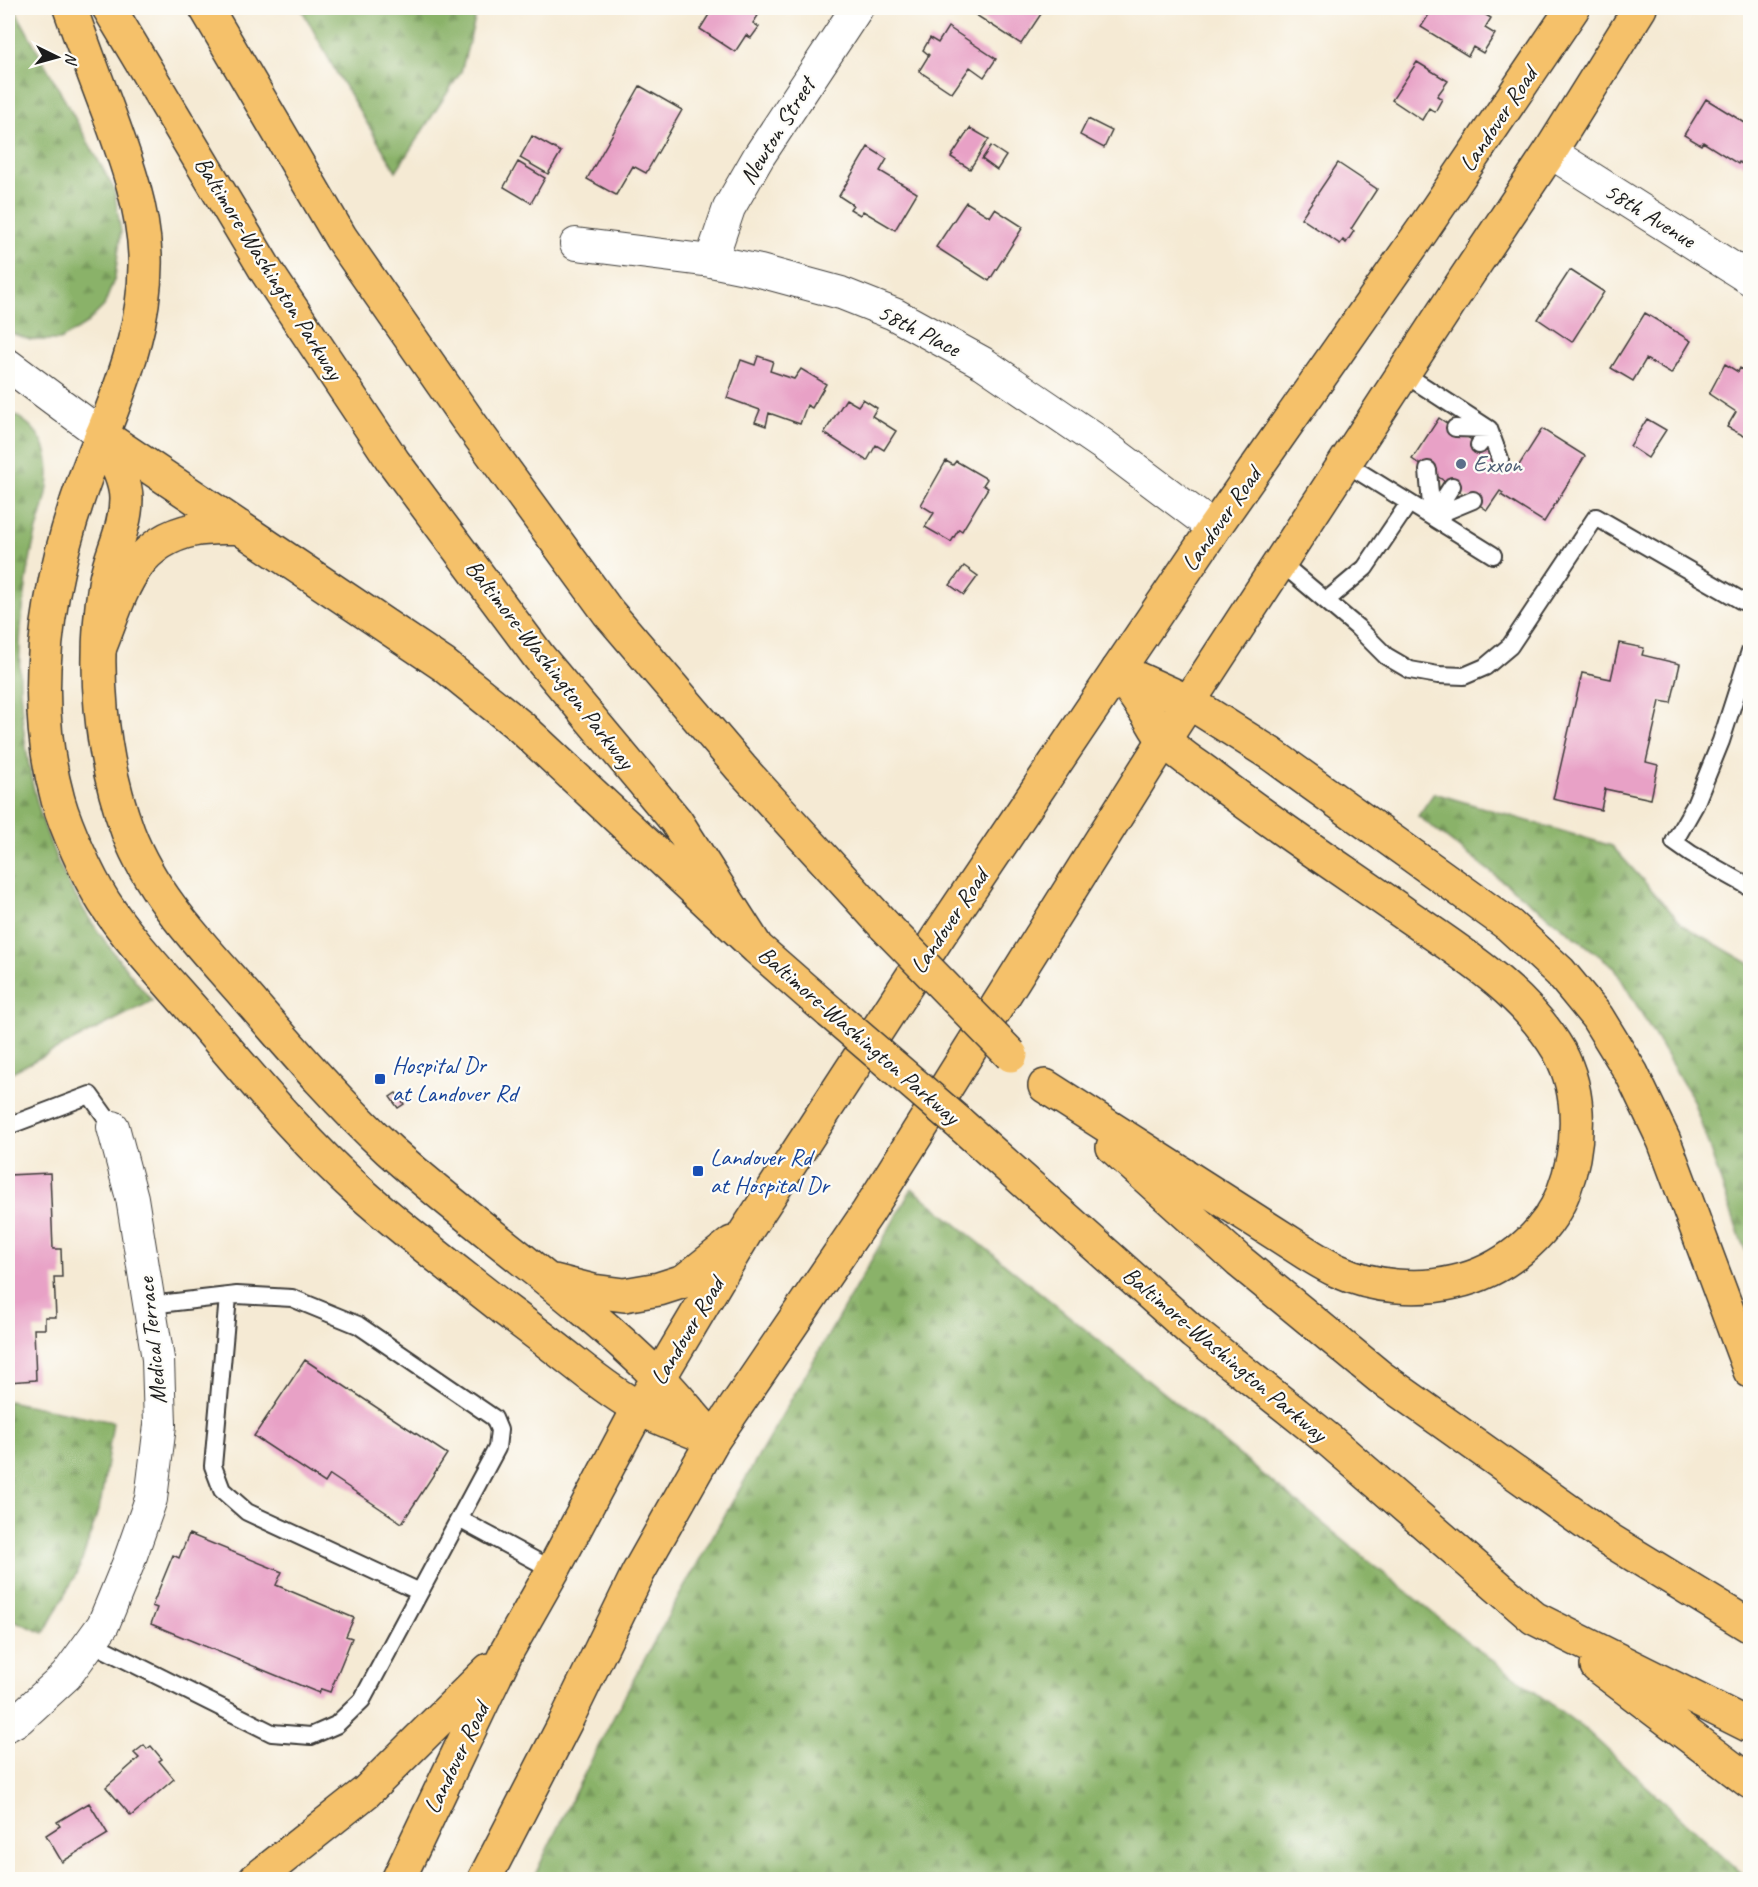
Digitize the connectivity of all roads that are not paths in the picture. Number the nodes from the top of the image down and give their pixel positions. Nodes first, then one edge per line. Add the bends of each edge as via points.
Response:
1 (70, 8) edge
2 (109, 8) edge
3 (206, 8) edge
4 (856, 8) edge
5 (1573, 8) edge
6 (1640, 8) edge
7 (1550, 152) junction
8 (576, 244) dead end
9 (711, 261) junction
10 (1750, 279) edge
11 (8, 365) edge
12 (1403, 373) junction
13 (1455, 428) dead end
14 (1489, 429) junction
15 (102, 435) junction
16 (1479, 445) dead end
17 (1500, 459) dead end
18 (1344, 463) junction
19 (1428, 470) dead end
20 (1452, 486) dead end
21 (1473, 500) dead end
22 (1409, 503) junction
23 (1432, 517) junction
24 (239, 527) junction
25 (1214, 528) junction
26 (1493, 555) dead end
27 (1280, 562) junction
28 (1327, 600) junction
29 (1750, 604) edge
30 (100, 647) junction
31 (1750, 651) edge
32 (1118, 670) junction
33 (1189, 702) junction
34 (1164, 740) junction
35 (1750, 887) edge
36 (757, 948) junction
37 (1045, 1086) junction
38 (8, 1126) edge
39 (113, 1127) joint
40 (747, 1230) junction
41 (546, 1279) junction
42 (228, 1297) junction
43 (150, 1305) junction
44 (1750, 1371) edge
45 (659, 1378) junction
46 (639, 1408) junction
47 (713, 1440) junction
48 (459, 1519) junction
49 (554, 1570) junction
50 (420, 1592) junction
51 (1534, 1617) junction
52 (1750, 1626) edge
53 (90, 1642) junction
54 (507, 1651) junction
55 (8, 1725) edge
56 (1750, 1726) edge
57 (1750, 1782) edge
58 (255, 1880) edge
59 (398, 1880) edge
60 (484, 1880) edge

1 - 15 main road via 133,181 145,255 137,334 126,377
2 - 36 main road, Baltimore-Washington Parkway via 267,272 393,461 539,657 676,821
3 - 37 main road, bridge via 342,238 467,419 608,612 741,768 885,926
4 - 9 street, Newton Street via 729,208
5 - 25 main road, Landover Road
6 - 7 main road
7 - 10 street, 58th Avenue
7 - 12 main road
8 - 9 street, 58th Place
9 - 25 street, 58th Place via 841,293 894,314 983,363 1106,446
11 - 15 street
12 - 14 lane
12 - 18 main road
13 - 14 lane
14 - 16 lane
14 - 17 lane
15 - 24 main road
15 - 30 main road via 126,497 123,524 105,583
15 - 46 main road via 82,481 59,563 45,646 43,702 58,801 103,901 291,1123 359,1191 597,1381
18 - 22 lane
18 - 27 main road
19 - 23 lane
20 - 23 lane
21 - 23 lane
22 - 23 lane
22 - 28 lane via 1365,568
23 - 26 lane
24 - 30 main road via 194,530 164,540 145,553 122,591
24 - 36 main road via 444,665 521,727
25 - 32 main road, Landover Road
27 - 28 lane
27 - 33 main road
28 - 29 lane via 1386,656 1410,669 1464,676 1485,667 1510,645 1596,517
30 - 41 main road via 100,698 115,791 145,870 179,921 323,1084 387,1148
31 - 35 lane via 1695,805 1674,842
32 - 33 main road
32 - 34 main road
32 - 40 main road, Landover Road
33 - 34 main road
33 - 44 main road via 1271,754 1509,925 1560,972 1597,1017 1632,1074 1660,1132
34 - 37 main road via 1238,797 1478,965 1519,1001 1559,1052 1569,1077 1576,1137 1569,1178 1553,1215 1535,1236 1496,1268 1444,1285 1394,1286 1370,1282 1338,1271 1306,1253
34 - 47 main road via 868,1212
36 - 51 main road, Baltimore-Washington Parkway, bridge via 1194,1333 1330,1441
37 - 52 main road via 1239,1261 1380,1377 1608,1539
38 - 39 lane via 90,1095
39 - 43 street, Medical Terrace via 132,1198
40 - 41 main road via 684,1281 659,1289 624,1295
40 - 45 main road, Landover Road
41 - 45 main road
42 - 43 lane
42 - 48 lane via 292,1298 357,1324 494,1418 499,1430 497,1448
42 - 50 lane via 213,1466 222,1490 247,1512
43 - 53 street, Medical Terrace via 158,1359 160,1425 151,1499 103,1625
45 - 46 main road, Landover Road
45 - 47 main road
46 - 47 main road
46 - 49 main road, Landover Road
47 - 60 main road via 638,1573
48 - 49 lane
48 - 50 lane
49 - 54 main road, Landover Road
50 - 53 lane via 362,1700 336,1725 312,1736 272,1733
51 - 56 main road, Baltimore-Washington Parkway
51 - 57 main road
53 - 55 street, Medical Terrace via 66,1676
54 - 58 main road via 366,1792
54 - 59 main road, Landover Road

